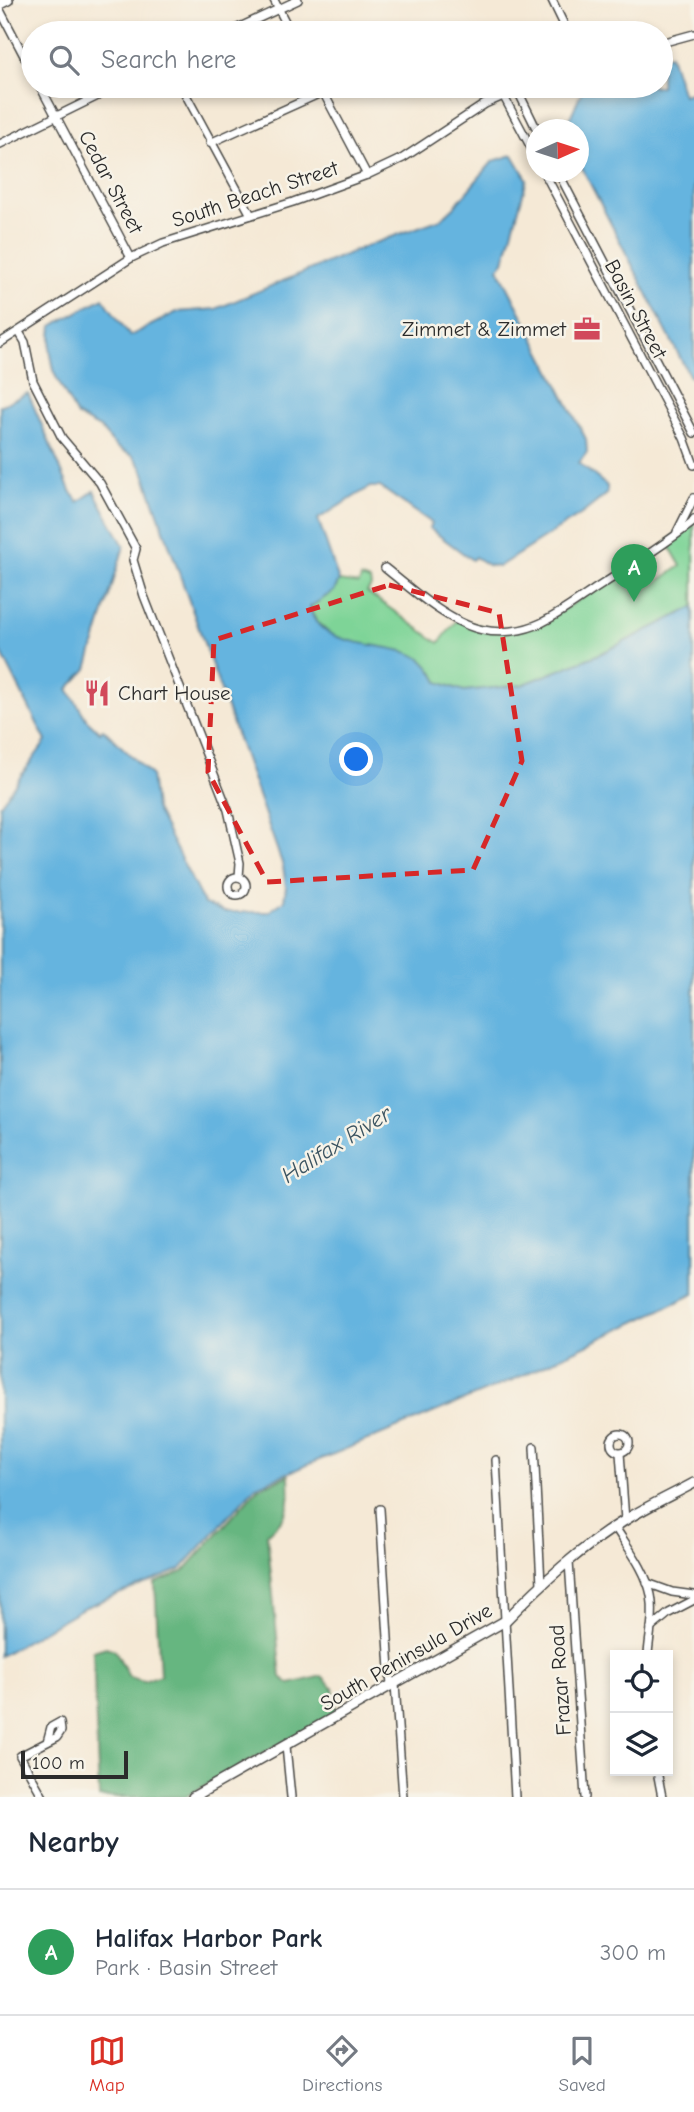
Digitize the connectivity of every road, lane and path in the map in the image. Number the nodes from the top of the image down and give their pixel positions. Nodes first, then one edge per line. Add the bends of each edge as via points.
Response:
1 (8, 0) edge
2 (274, 0) edge
3 (298, 0) edge
4 (552, 0) edge
5 (0, 4) edge
6 (278, 9) junction
7 (0, 10) edge
8 (252, 21) edge
9 (284, 21) edge
10 (562, 21) edge
11 (694, 34) edge
12 (673, 40) edge
13 (21, 50) edge
14 (46, 98) edge
15 (93, 98) edge
16 (187, 98) edge
17 (302, 98) edge
18 (326, 98) edge
19 (497, 98) edge
20 (505, 98) edge
21 (521, 98) edge
22 (56, 116) junction
23 (532, 119) edge
24 (526, 137) edge
25 (210, 143) junction
26 (0, 144) edge
27 (367, 175) junction
28 (550, 182) edge
29 (563, 182) edge
30 (572, 198) junction
31 (562, 204) junction
32 (251, 215) junction
33 (131, 258) junction
34 (616, 282) junction
35 (605, 288) junction
36 (636, 321) junction
37 (626, 327) junction
38 (19, 332) junction
39 (0, 343) edge
40 (667, 381) junction
41 (657, 387) junction
42 (694, 433) edge
43 (690, 444) edge
44 (694, 465) edge
45 (694, 498) edge
46 (694, 519) edge
47 (675, 536) junction
48 (385, 568) dead end
49 (239, 877) dead end
50 (534, 1447) dead end
51 (620, 1453) dead end
52 (496, 1460) dead end
53 (694, 1483) edge
54 (380, 1509) dead end
55 (625, 1520) junction
56 (615, 1528) junction
57 (569, 1562) junction
58 (647, 1583) junction
59 (541, 1584) junction
60 (694, 1597) edge
61 (505, 1621) junction
62 (651, 1628) junction
63 (649, 1650) edge
64 (393, 1685) junction
65 (47, 1742) dead end
66 (286, 1746) junction
67 (658, 1776) edge
68 (43, 1797) edge
69 (193, 1797) edge
70 (291, 1797) edge
71 (403, 1797) edge
72 (515, 1797) edge
73 (585, 1797) edge
74 (662, 1797) edge

1 - 5 main road
2 - 6 street
3 - 6 street
4 - 10 street
6 - 8 street
6 - 9 street
7 - 13 street
11 - 12 street
14 - 22 street, Cedar Street
15 - 22 street
16 - 25 street
17 - 25 street
18 - 27 street
19 - 27 street, South Beach Street via 403,158
20 - 24 street
21 - 23 street
22 - 26 street
22 - 33 street, Cedar Street
25 - 32 street
27 - 32 street, South Beach Street
28 - 31 street, Basin Street
29 - 30 street, Basin Street
30 - 31 street
30 - 34 street, Basin Street
31 - 35 street, Basin Street
32 - 33 street, South Beach Street
33 - 38 street, South Beach Street
34 - 35 street
34 - 36 street, Basin Street
35 - 37 street, Basin Street
36 - 37 street
36 - 40 street, Basin Street
37 - 41 street, Basin Street
38 - 39 street, South Beach Street
38 - 49 street via 33,381 62,438 100,483 136,549 134,560 144,596 228,810
40 - 41 street
40 - 42 street, Basin Street
41 - 43 street, Basin Street
43 - 44 street, Basin Street
45 - 47 street
46 - 47 street
47 - 48 street via 540,624 510,631 484,631 466,625
50 - 59 street
51 - 55 street
52 - 61 street
53 - 55 main road, South Peninsula Drive
54 - 64 street
55 - 56 main road, South Peninsula Drive
56 - 57 main road, South Peninsula Drive
56 - 58 street
57 - 59 main road, South Peninsula Drive
57 - 73 street, Frazar Road
58 - 60 street
58 - 62 street
59 - 61 main road, South Peninsula Drive
60 - 62 street
61 - 64 main road, South Peninsula Drive
61 - 72 street
62 - 63 street
64 - 66 main road, South Peninsula Drive
64 - 71 street
65 - 68 street via 20,1756
66 - 69 main road, South Peninsula Drive
66 - 70 street
67 - 74 street

